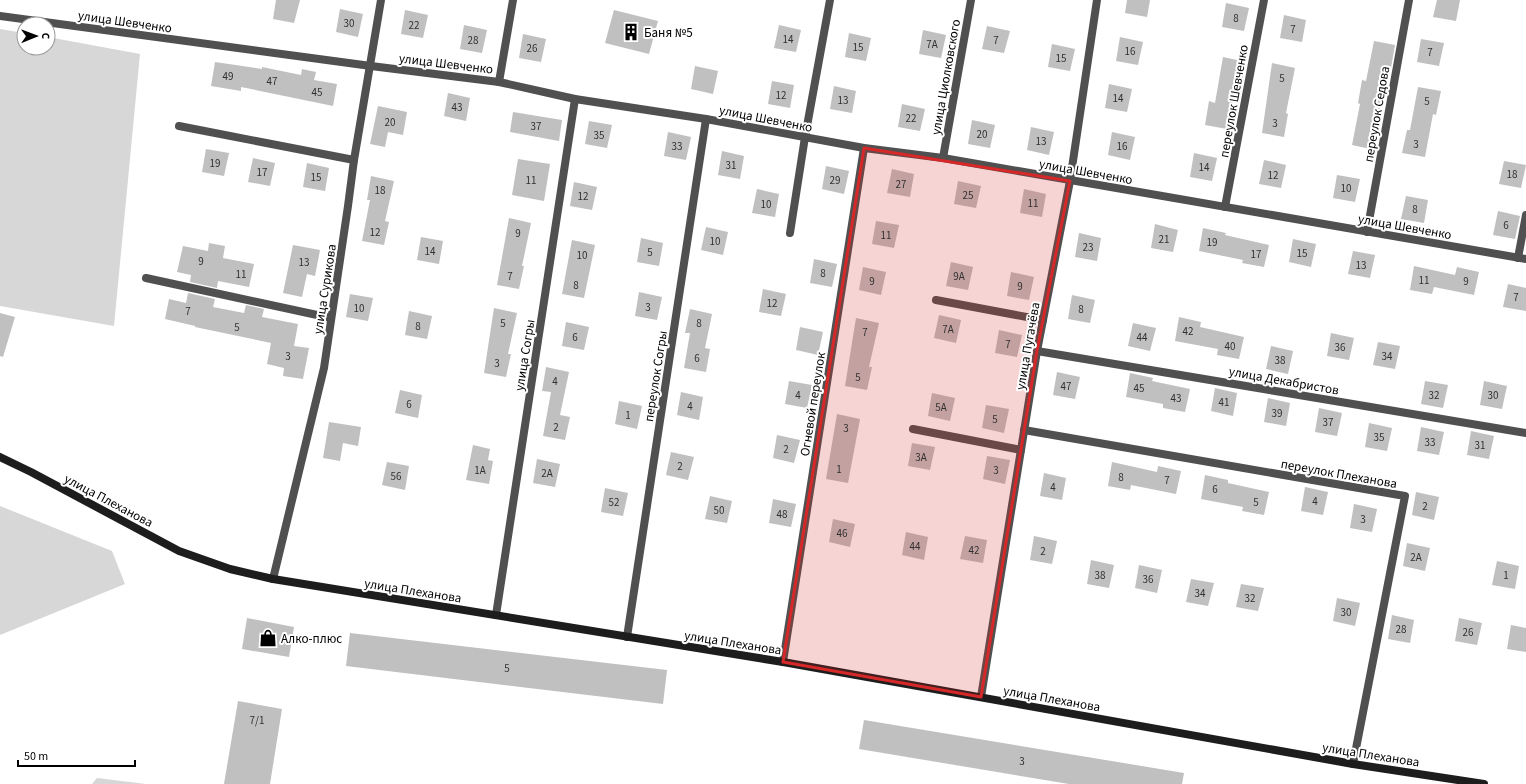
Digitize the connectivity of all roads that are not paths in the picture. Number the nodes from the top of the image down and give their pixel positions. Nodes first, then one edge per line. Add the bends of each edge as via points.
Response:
1 (381, 0) edge
2 (513, 0) edge
3 (830, 0) edge
4 (971, 0) edge
5 (1097, 0) edge
6 (1264, 0) edge
7 (1409, 0) edge
8 (0, 16) edge
9 (371, 66) junction
10 (499, 82) junction
11 (575, 99) junction
12 (706, 119) junction
13 (179, 126) dead end
14 (805, 137) junction
15 (864, 148) junction
16 (942, 158) junction
17 (354, 160) junction
18 (1070, 181) junction
19 (1225, 207) junction
20 (1526, 215) edge
21 (1367, 232) junction
22 (790, 233) dead end
23 (1522, 258) edge
24 (146, 278) dead end
25 (936, 300) dead end
26 (331, 318) junction
27 (1043, 320) junction
28 (1037, 351) junction
29 (913, 429) dead end
30 (1024, 430) junction
31 (1526, 433) edge
32 (1020, 450) junction
33 (0, 457) edge
34 (273, 579) junction
35 (496, 615) junction
36 (627, 637) junction
37 (782, 662) junction
38 (981, 697) junction
39 (1353, 764) junction
40 (1484, 784) edge

1 - 9 street, улица Сурикова
2 - 10 street
3 - 14 street
4 - 16 street, улица Циолковского
5 - 18 street, улица Пугачёва
6 - 19 street, переулок Шевченко
7 - 21 street, переулок Седова
8 - 9 street, улица Шевченко
9 - 10 street, улица Шевченко
9 - 17 street, улица Сурикова
10 - 11 street, улица Шевченко
11 - 12 street, улица Шевченко
11 - 35 street, улица Согры
12 - 14 street, улица Шевченко
12 - 36 street, переулок Согры
13 - 17 street
14 - 15 street, улица Шевченко
14 - 22 street
15 - 16 street, улица Шевченко
15 - 37 street, Огневой переулок
16 - 18 street, улица Шевченко
17 - 26 street, улица Сурикова
18 - 19 street, улица Шевченко
18 - 27 street, улица Пугачёва
19 - 21 street, улица Шевченко
20 - 23 street
21 - 23 street, улица Шевченко
24 - 26 street
25 - 27 street
26 - 34 street, улица Сурикова via 324,368
27 - 28 street, улица Пугачёва
28 - 30 street, улица Пугачёва
28 - 31 street, улица Декабристов
29 - 32 street
30 - 32 street, улица Пугачёва
30 - 39 street, переулок Плеханова via 1405,496
32 - 38 street, улица Пугачёва
33 - 34 main road, улица Плеханова via 179,551 230,569
34 - 35 main road, улица Плеханова
35 - 36 main road, улица Плеханова
36 - 37 main road, улица Плеханова
37 - 38 main road, улица Плеханова
38 - 39 main road, улица Плеханова
39 - 40 main road, улица Плеханова

